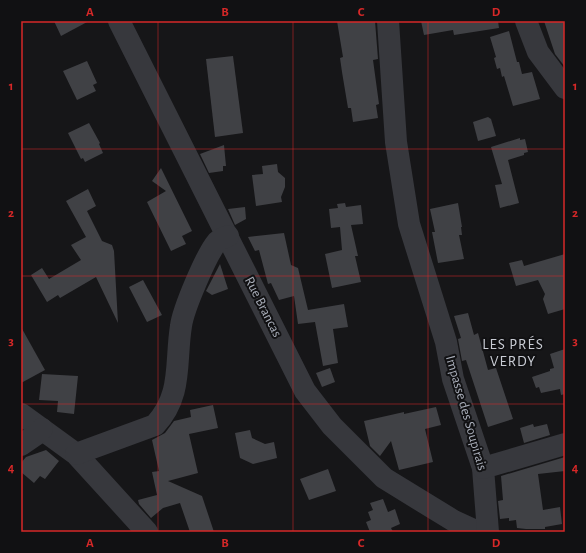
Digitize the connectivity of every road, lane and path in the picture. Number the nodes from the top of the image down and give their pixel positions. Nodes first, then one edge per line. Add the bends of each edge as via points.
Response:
1 (119, 21) edge
2 (388, 21) edge
3 (526, 21) edge
4 (565, 88) edge
5 (228, 236) junction
6 (21, 414) edge
7 (42, 428) junction
8 (565, 444) edge
9 (21, 445) edge
10 (76, 454) junction
11 (483, 468) junction
12 (147, 532) edge
13 (478, 532) edge
14 (488, 532) edge

1 - 5 street, Rue Brancas
2 - 11 street, Impasse des Soupirais via 396,142 409,224 446,342 453,379
3 - 4 street via 538,52
5 - 10 street via 218,241 206,260 181,324 177,378 172,403 164,416 155,425
5 - 13 street, Rue Brancas via 305,392 332,426 356,453 384,478 454,521
6 - 7 street
7 - 9 street
7 - 10 street
8 - 11 street
10 - 12 street
11 - 14 street, Impasse des Soupirais

